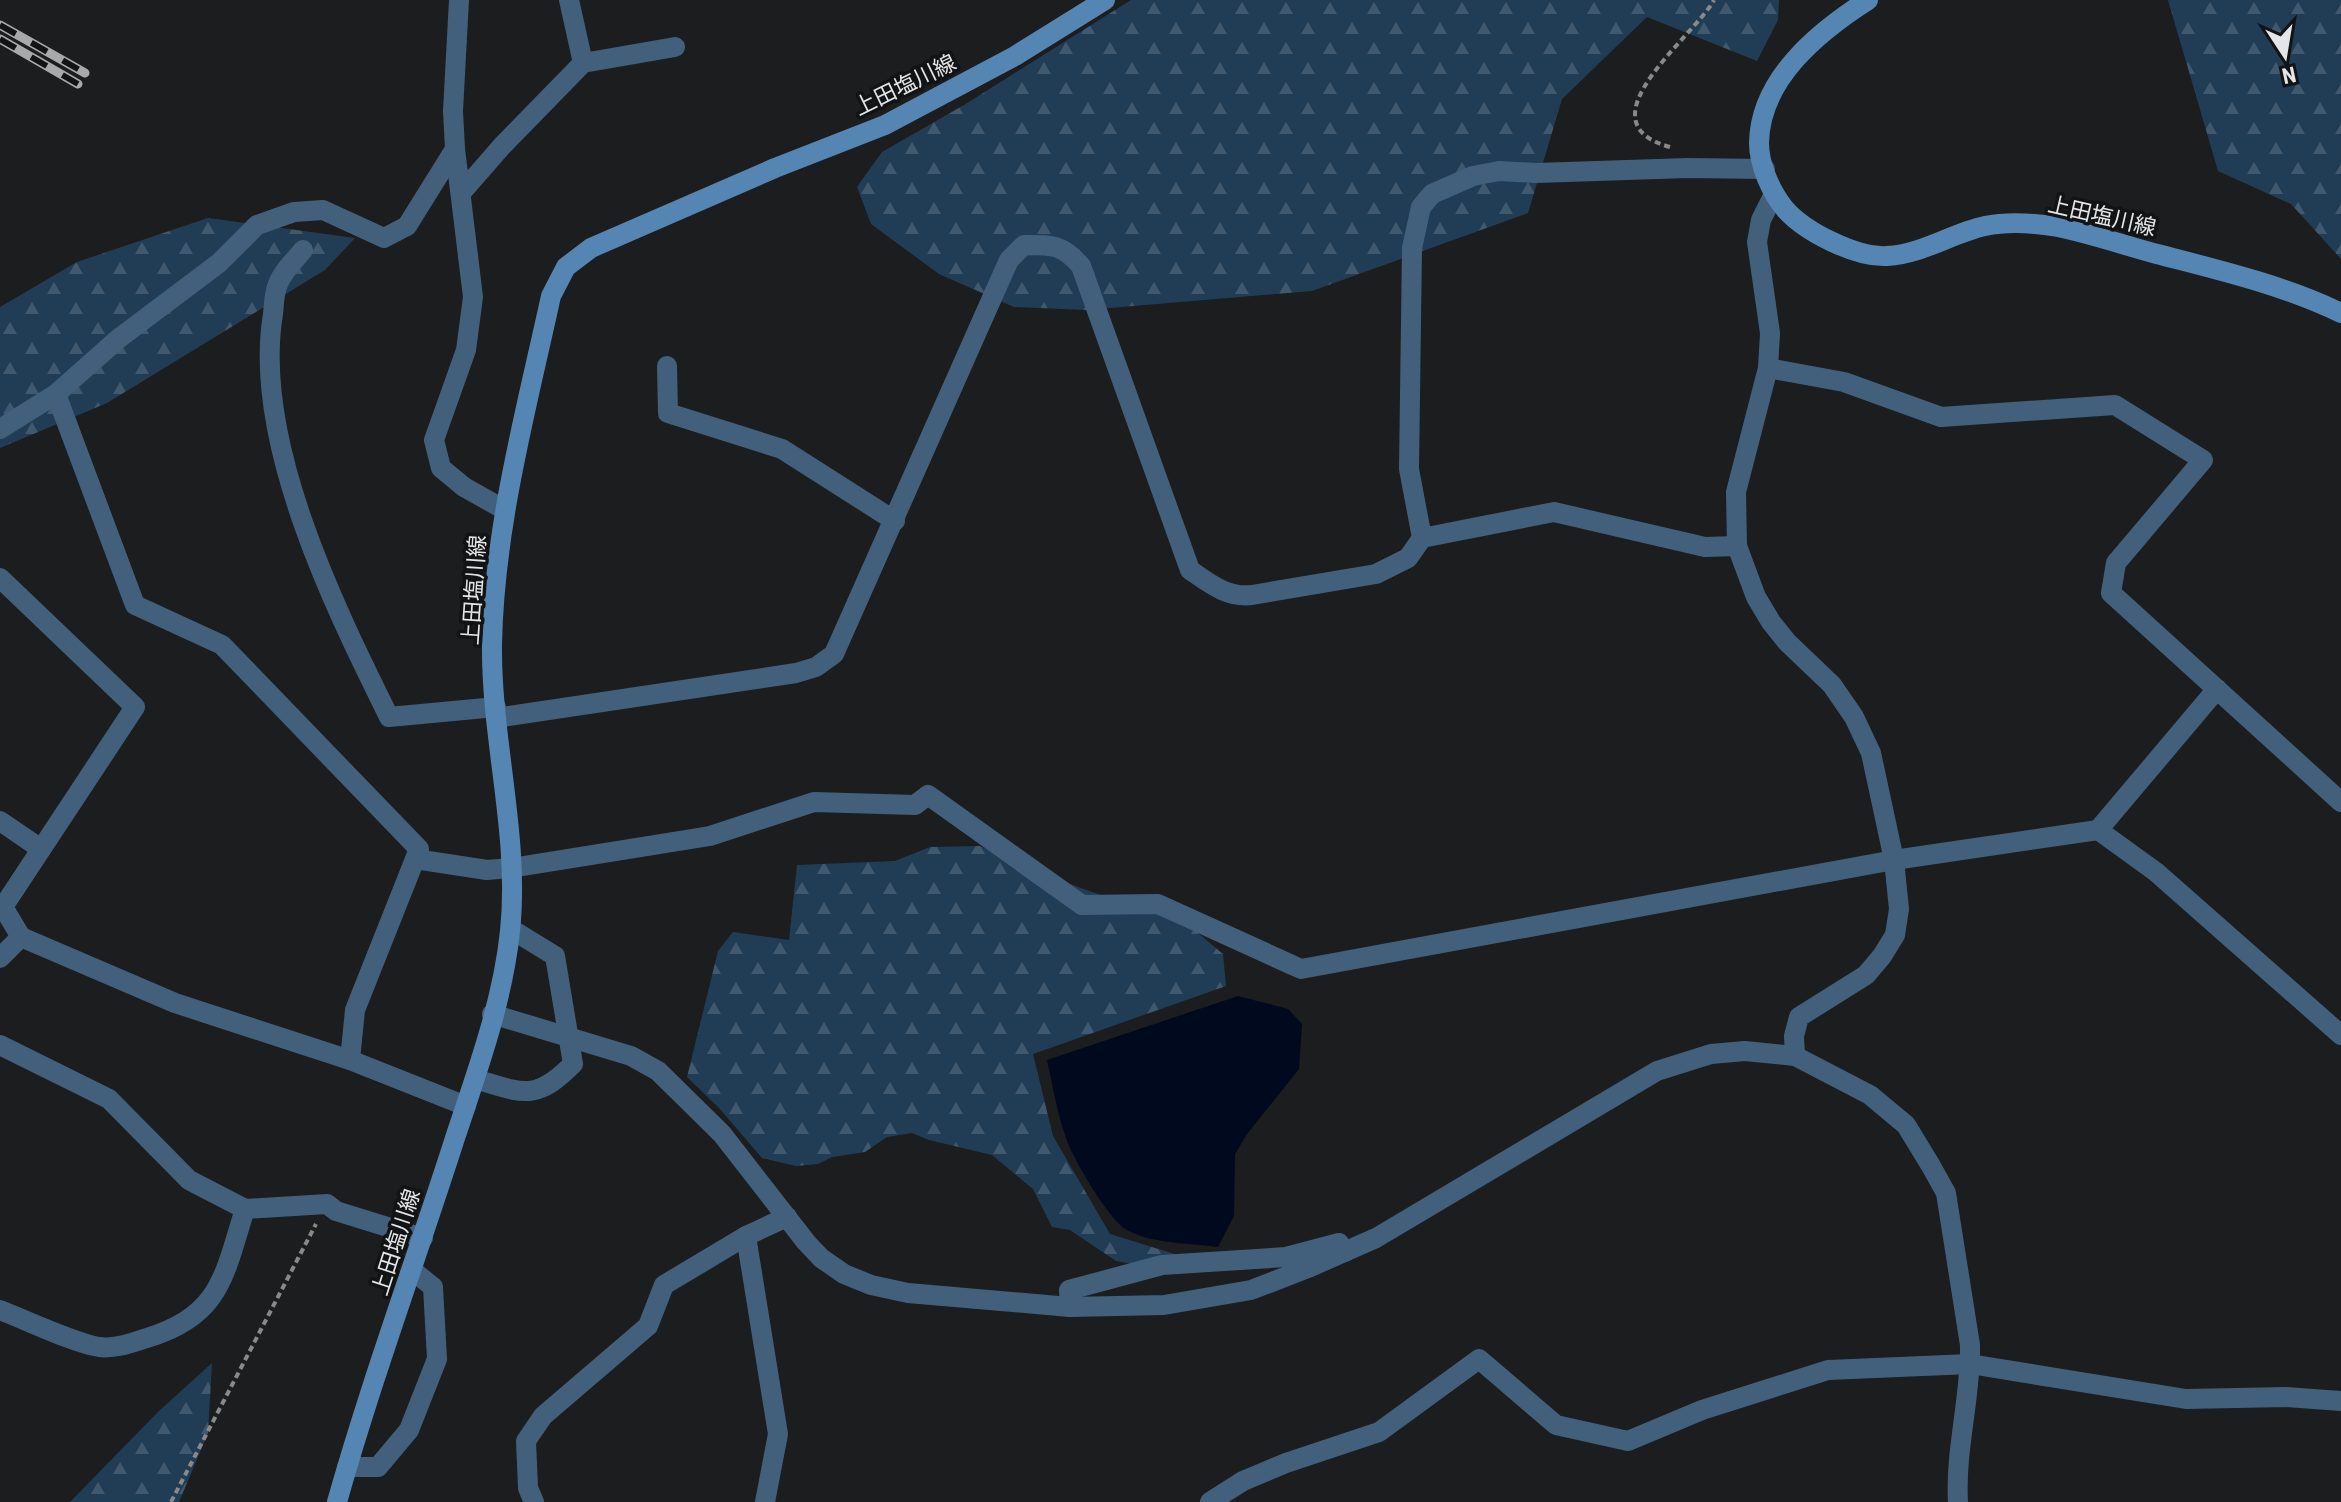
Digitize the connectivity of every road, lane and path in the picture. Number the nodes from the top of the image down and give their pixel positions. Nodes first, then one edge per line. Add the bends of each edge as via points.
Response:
1 (459, 0) edge
2 (569, 0) edge
3 (1105, 0) edge
4 (1714, 0) edge
5 (1868, 0) edge
6 (675, 47) dead end
7 (583, 63) junction
8 (455, 149) junction
9 (1688, 168) junction
10 (1765, 169) junction
11 (461, 193) junction
12 (1774, 194) junction
13 (303, 250) dead end
14 (2341, 313) edge
15 (667, 366) dead end
16 (1768, 368) junction
17 (56, 394) junction
18 (0, 429) edge
19 (505, 510) junction
20 (895, 521) junction
21 (1422, 538) junction
22 (1737, 546) junction
23 (0, 578) edge
24 (2217, 689) junction
25 (496, 712) junction
26 (2341, 802) edge
27 (0, 821) edge
28 (2098, 830) junction
29 (41, 849) junction
30 (415, 859) junction
31 (1894, 860) junction
32 (511, 868) junction
33 (511, 929) junction
34 (21, 937) junction
35 (0, 958) edge
36 (492, 1014) junction
37 (2341, 1035) edge
38 (567, 1037) junction
39 (0, 1045) edge
40 (1795, 1056) junction
41 (350, 1060) junction
42 (475, 1079) junction
43 (466, 1106) junction
44 (327, 1204) junction
45 (245, 1209) junction
46 (787, 1217) junction
47 (746, 1236) junction
48 (423, 1238) junction
49 (1345, 1252) junction
50 (412, 1270) junction
51 (1070, 1307) junction
52 (0, 1310) edge
53 (1970, 1364) junction
54 (2341, 1401) edge
55 (347, 1467) junction
56 (171, 1502) edge
57 (337, 1502) edge
58 (534, 1502) edge
59 (765, 1502) edge
60 (1210, 1502) edge
61 (1958, 1502) edge

1 - 8 street
2 - 7 street
3 - 19 main road, 上田塩川線 via 1015,56 885,125 629,230 566,267 551,296
4 - 9 path via 1655,68 1634,110 1637,130 1650,141 1680,149
5 - 10 main road, 上田塩川線 via 1791,64 1770,95 1759,126
6 - 7 street
7 - 11 street
8 - 11 street
8 - 17 street via 407,226 384,238 323,210 294,212 257,225 219,263 118,339
9 - 10 street
9 - 21 street via 1499,171 1449,184 1421,207 1412,248 1409,469
10 - 12 main road, 上田塩川線
11 - 19 street via 473,297 466,350 434,440 441,468
12 - 14 main road, 上田塩川線 via 1808,227 1860,252 1885,256 1919,251 1984,226 2059,228 2244,277
12 - 16 street via 1757,242 1770,333
13 - 25 street via 278,284 268,346 272,402 292,490 339,616 389,717
15 - 20 street via 668,413 782,449
16 - 22 street via 1736,492
16 - 24 street via 1844,382 1941,417 2115,405 2203,460 2116,563 2111,593
17 - 18 street
17 - 30 street via 135,605 222,645 419,849
19 - 25 main road, 上田塩川線 via 492,647
20 - 21 street via 1009,260 1024,245 1051,245 1068,251 1081,266 1190,570 1223,592 1252,595 1376,574 1408,558
20 - 25 street via 834,654 816,667 721,686
21 - 22 street via 1554,512 1705,547
22 - 31 street via 1771,622 1832,685 1854,717 1871,753
23 - 29 street via 135,707
24 - 26 street
24 - 28 street
25 - 32 main road, 上田塩川線
27 - 29 street
28 - 31 street
28 - 37 street via 2156,872
29 - 34 street via 3,907
30 - 32 street via 487,870
30 - 41 street via 355,1010
31 - 32 street via 1301,969 1158,904 1082,905 928,795 915,805 814,802 710,836
31 - 40 street via 1899,909 1895,935 1866,975 1799,1017
32 - 33 main road, 上田塩川線
33 - 36 main road, 上田塩川線
33 - 38 street via 555,956
34 - 35 street
34 - 41 street via 175,1003
36 - 38 street
36 - 42 main road, 上田塩川線
38 - 42 street via 573,1064 552,1085 521,1093
38 - 46 street via 631,1056 658,1071 722,1134
39 - 45 street via 109,1099 189,1180
40 - 49 street via 1711,1054 1657,1071
40 - 53 street via 1870,1095 1906,1125 1946,1193
41 - 43 street
42 - 43 main road, 上田塩川線
43 - 48 main road, 上田塩川線
44 - 45 street
44 - 48 street
44 - 56 path
45 - 52 street via 212,1298 169,1332 115,1348 96,1347
46 - 47 street
46 - 51 street via 821,1258 871,1285
47 - 58 street via 664,1285 648,1326 543,1416 526,1441 528,1488
47 - 59 street via 778,1434
48 - 50 main road, 上田塩川線
49 - 51 street via 1251,1290 1164,1305
49 - 51 street via 1339,1243 1286,1257 1162,1265 1069,1290
50 - 55 main road, 上田塩川線
50 - 55 street via 433,1287 437,1359 409,1430 378,1467
53 - 54 street via 2186,1399
53 - 60 street via 1828,1370 1702,1410 1628,1441 1556,1425 1479,1359 1379,1432 1286,1463
53 - 61 street
55 - 57 main road, 上田塩川線

